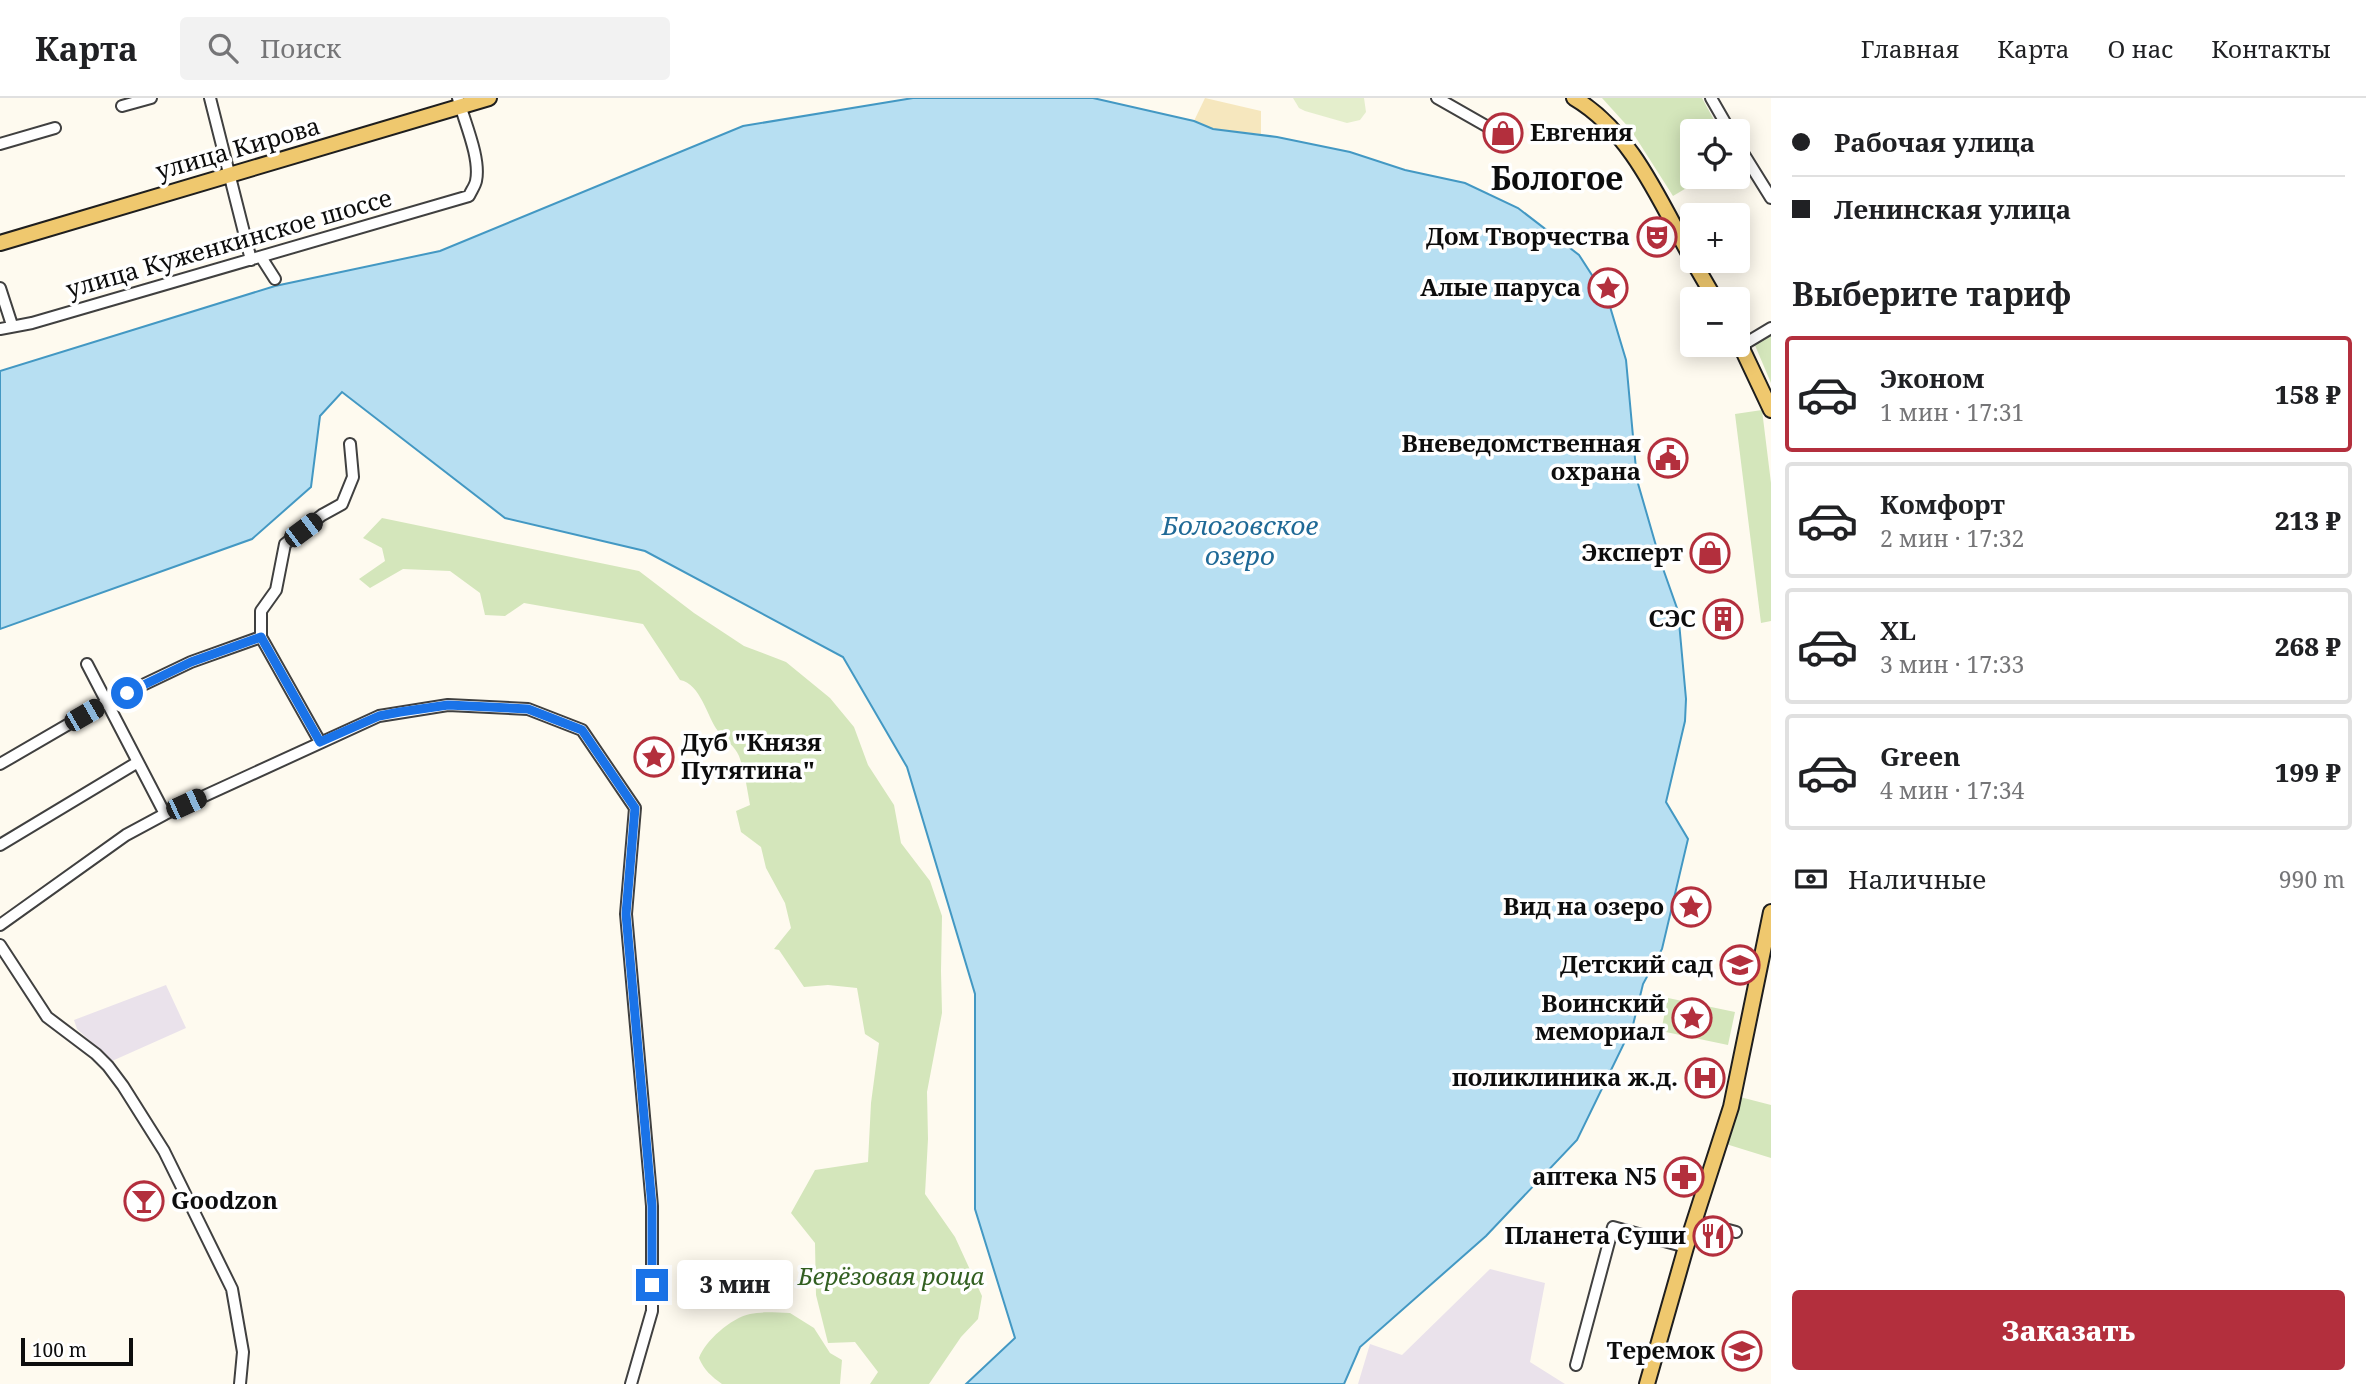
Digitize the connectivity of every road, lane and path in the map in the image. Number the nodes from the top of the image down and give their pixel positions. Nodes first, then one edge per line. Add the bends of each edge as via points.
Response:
1 (151, 98) edge
2 (210, 98) edge
3 (489, 98) edge
4 (1437, 98) edge
5 (1711, 98) edge
6 (1579, 99) edge
7 (459, 102) edge
8 (1451, 102) edge
9 (122, 106) dead end
10 (1723, 119) edge
11 (1488, 127) dead end
12 (55, 128) dead end
13 (0, 144) edge
14 (1750, 165) edge
15 (230, 177) junction
16 (1771, 198) edge
17 (1680, 237) edge
18 (0, 243) edge
19 (256, 259) junction
20 (275, 279) dead end
21 (0, 288) edge
22 (12, 326) junction
23 (1771, 328) edge
24 (0, 329) edge
25 (1750, 338) edge
26 (1746, 357) edge
27 (1771, 407) edge
28 (350, 444) dead end
29 (261, 637) junction
30 (87, 664) dead end
31 (106, 703) junction
32 (320, 742) junction
33 (138, 762) junction
34 (0, 764) edge
35 (165, 814) junction
36 (0, 845) edge
37 (1771, 912) edge
38 (0, 925) edge
39 (0, 945) edge
40 (1695, 1221) junction
41 (1736, 1232) dead end
42 (1686, 1247) junction
43 (1576, 1365) dead end
44 (240, 1384) edge
45 (631, 1384) edge
46 (1647, 1384) edge

1 - 9 street
2 - 15 street
3 - 7 main road, улица Кирова
4 - 8 street
5 - 10 street
6 - 17 main road via 1612,127
7 - 15 main road, улица Кирова
7 - 19 street, улица Куженкинское шоссе via 477,172 469,196
8 - 11 street
12 - 13 street
14 - 16 street
15 - 18 main road, улица Кирова
15 - 19 street
19 - 20 street
19 - 22 street, улица Куженкинское шоссе
21 - 22 street
22 - 24 street, улица Куженкинское шоссе
23 - 25 street
26 - 27 main road
28 - 29 street via 353,477 342,503 285,544 276,590 261,611
29 - 31 street via 191,662
29 - 32 street
30 - 31 street
31 - 33 street
31 - 34 street
32 - 35 street
32 - 45 street via 379,716 400,712 448,705 528,709 582,730 635,808 626,914 652,1206 652,1311
33 - 35 street
33 - 36 street
35 - 38 street via 126,835
37 - 40 main road via 1731,1107
39 - 44 street via 47,1017 108,1066 164,1151 232,1289 243,1352
40 - 41 street
40 - 42 main road
42 - 43 street via 1613,1227
42 - 46 main road

